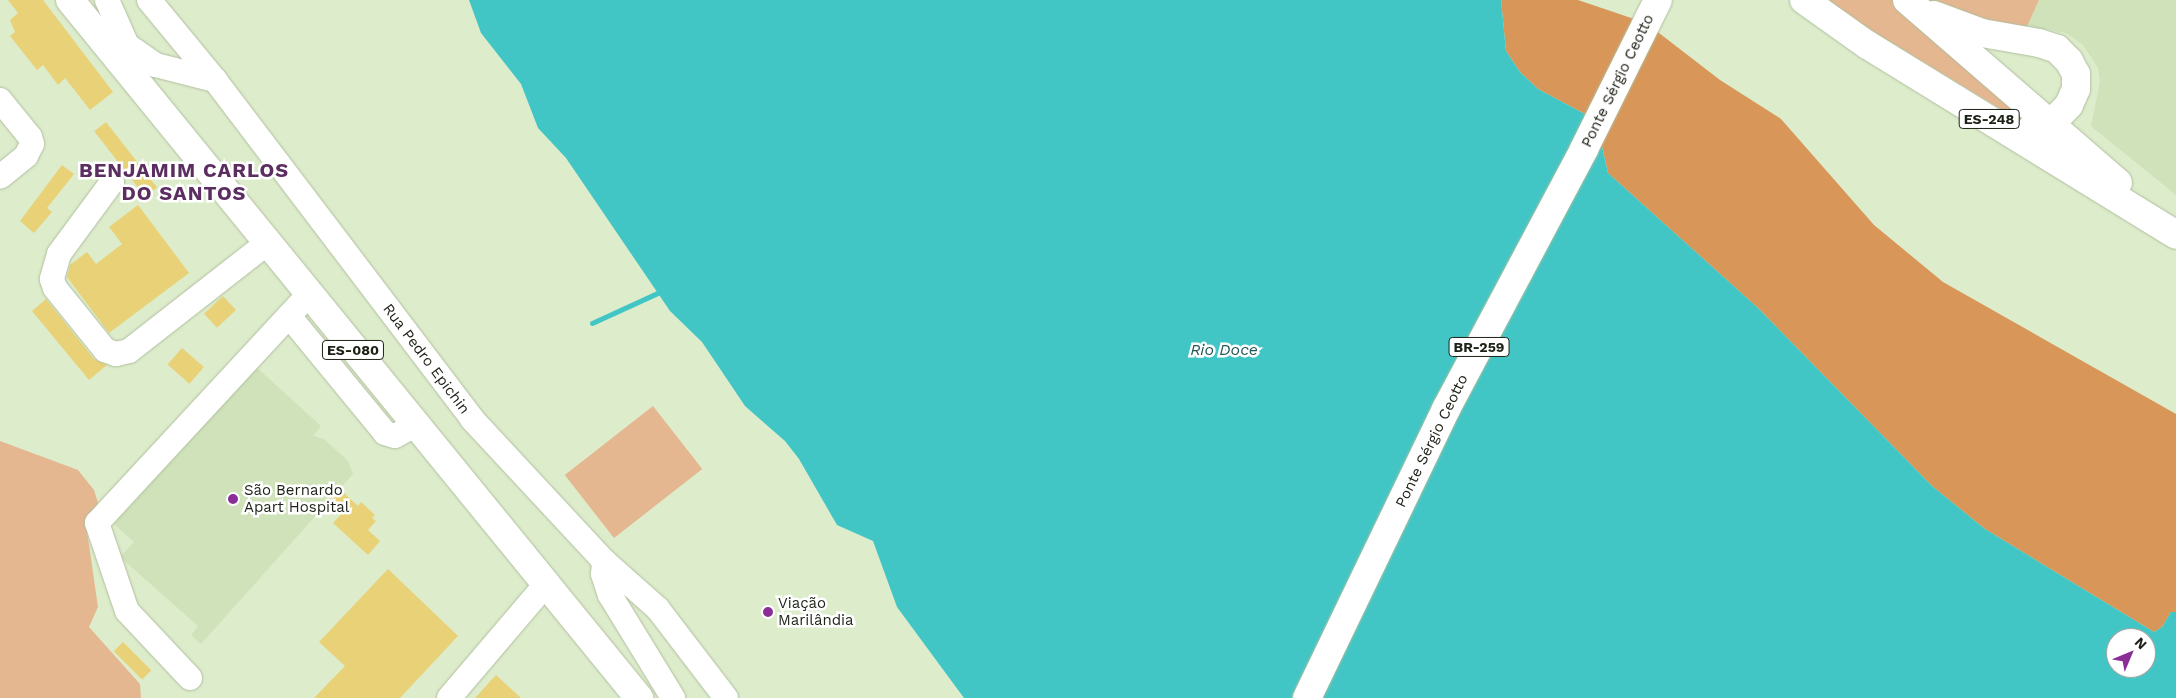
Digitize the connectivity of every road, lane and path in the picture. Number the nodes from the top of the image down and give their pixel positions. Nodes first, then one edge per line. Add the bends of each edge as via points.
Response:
1 (70, 0) edge
2 (107, 0) edge
3 (149, 0) edge
4 (1658, 0) edge
5 (1804, 0) edge
6 (1907, 0) edge
7 (121, 51) junction
8 (215, 80) junction
9 (0, 100) edge
10 (1993, 121) junction
11 (2048, 126) junction
12 (0, 177) edge
13 (112, 182) dead end
14 (2176, 225) edge
15 (2176, 235) edge
16 (267, 243) junction
17 (308, 295) junction
18 (289, 316) junction
19 (414, 425) junction
20 (604, 561) junction
21 (546, 584) junction
22 (190, 678) dead end
23 (449, 698) edge
24 (638, 698) edge
25 (673, 698) edge
26 (726, 698) edge
27 (1307, 698) edge

1 - 7 main road, ES-080
2 - 7 street
3 - 8 street, Rua Pedro Epichin
4 - 27 main road, Ponte Sérgio Ceotto / BR-259 via 1584,149 1446,410
5 - 10 main road, ES-248 via 1866,44
6 - 11 main road, ES-248
6 - 11 main road via 1942,19 1982,33 2039,43 2057,50 2076,74 2076,89 2069,105
7 - 8 street via 156,65
7 - 16 main road, ES-080
8 - 20 street, Rua Pedro Epichin via 472,419
9 - 12 street via 32,144 26,156
10 - 11 main road via 2022,128
10 - 15 main road, ES-248
11 - 14 main road, ES-248
13 - 16 street via 59,254 52,279 55,288 105,350 116,354 129,351
16 - 17 main road, ES-080
17 - 18 street
17 - 19 main road, ES-080
18 - 19 street via 385,433 394,436
18 - 22 street via 97,523 127,612
19 - 21 main road, ES-080
20 - 25 street via 603,574 610,595
20 - 26 street, Rua Pedro Epichin via 658,609
21 - 23 street
21 - 24 main road, ES-080

